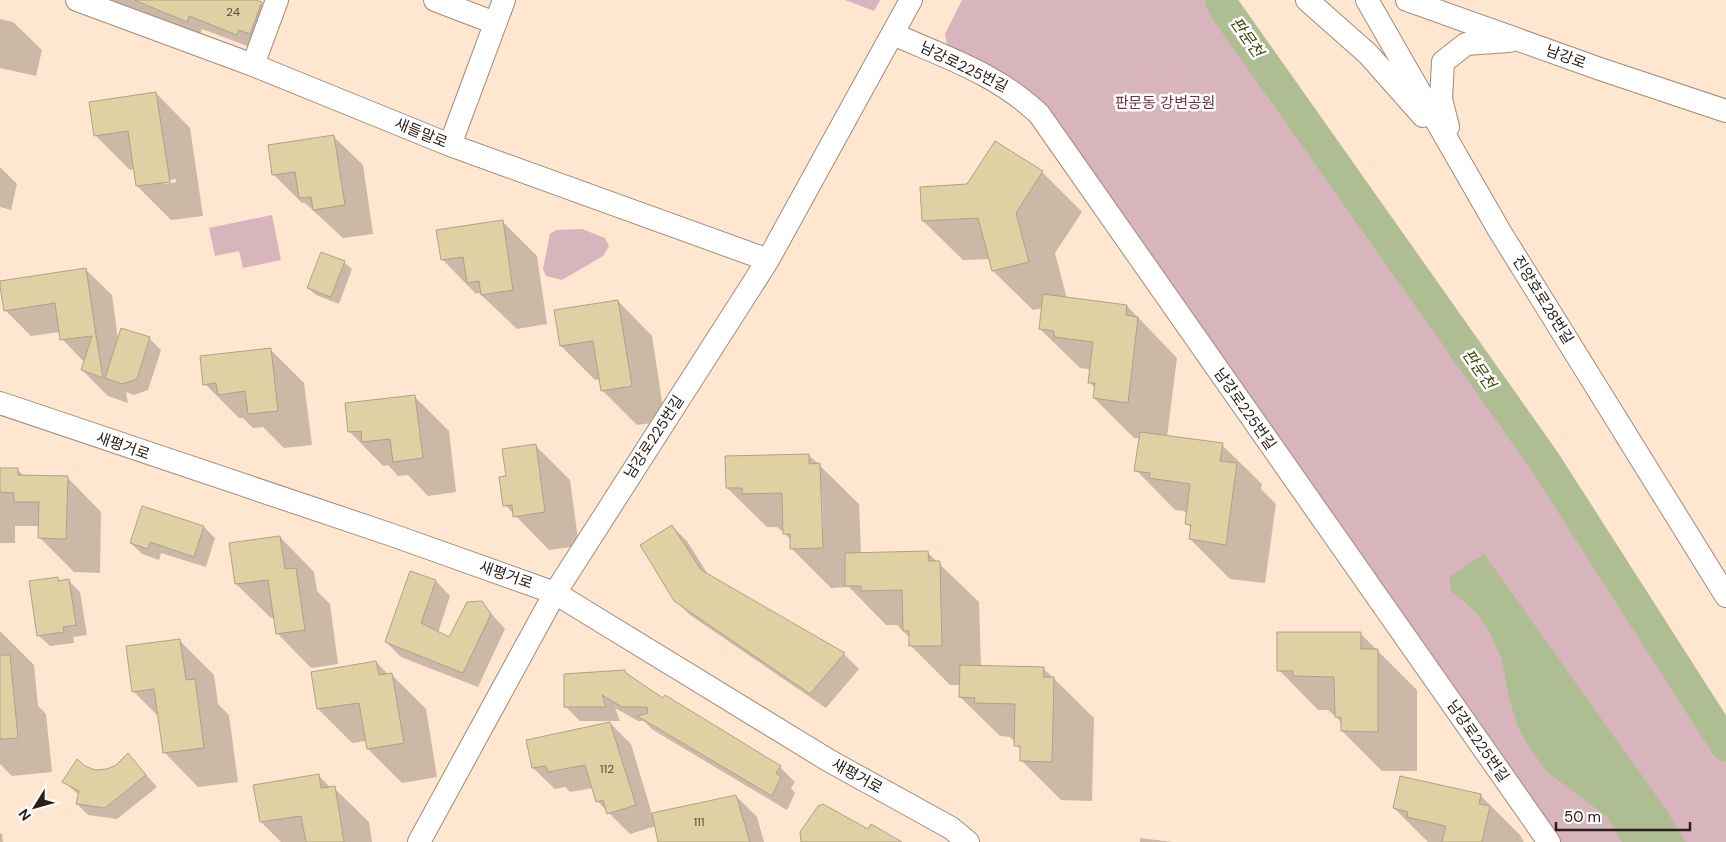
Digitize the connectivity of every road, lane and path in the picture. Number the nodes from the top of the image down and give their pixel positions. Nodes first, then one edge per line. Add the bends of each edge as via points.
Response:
1 (76, 0) edge
2 (277, 0) edge
3 (435, 0) edge
4 (504, 0) edge
5 (911, 0) edge
6 (1307, 0) edge
7 (1367, 0) edge
8 (1407, 0) edge
9 (495, 23) junction
10 (893, 34) junction
11 (1520, 40) junction
12 (253, 65) junction
13 (1726, 111) edge
14 (450, 145) junction
15 (1455, 152) junction
16 (768, 260) junction
17 (0, 403) edge
18 (555, 592) junction
19 (1726, 596) edge
20 (419, 842) edge
21 (968, 842) edge
22 (1549, 842) edge

1 - 12 street, 새들말로
2 - 12 street
3 - 9 street
4 - 9 street
5 - 10 street, 남강로225번길
6 - 15 street via 1368,54
7 - 15 street, 진양호로28번길
8 - 11 street, 남강로
9 - 14 street
10 - 16 street, 남강로225번길
10 - 22 street, 남강로225번길 via 992,78 1019,95 1039,114
11 - 13 street, 남강로
11 - 15 street via 1466,44 1443,62 1441,99
12 - 14 street, 새들말로
14 - 16 street, 새들말로
15 - 19 street, 진양호로28번길 via 1499,230
16 - 18 street, 남강로225번길
17 - 18 street, 새평거로
18 - 20 street, 남강로225번길
18 - 21 street, 새평거로 via 828,760 951,828

